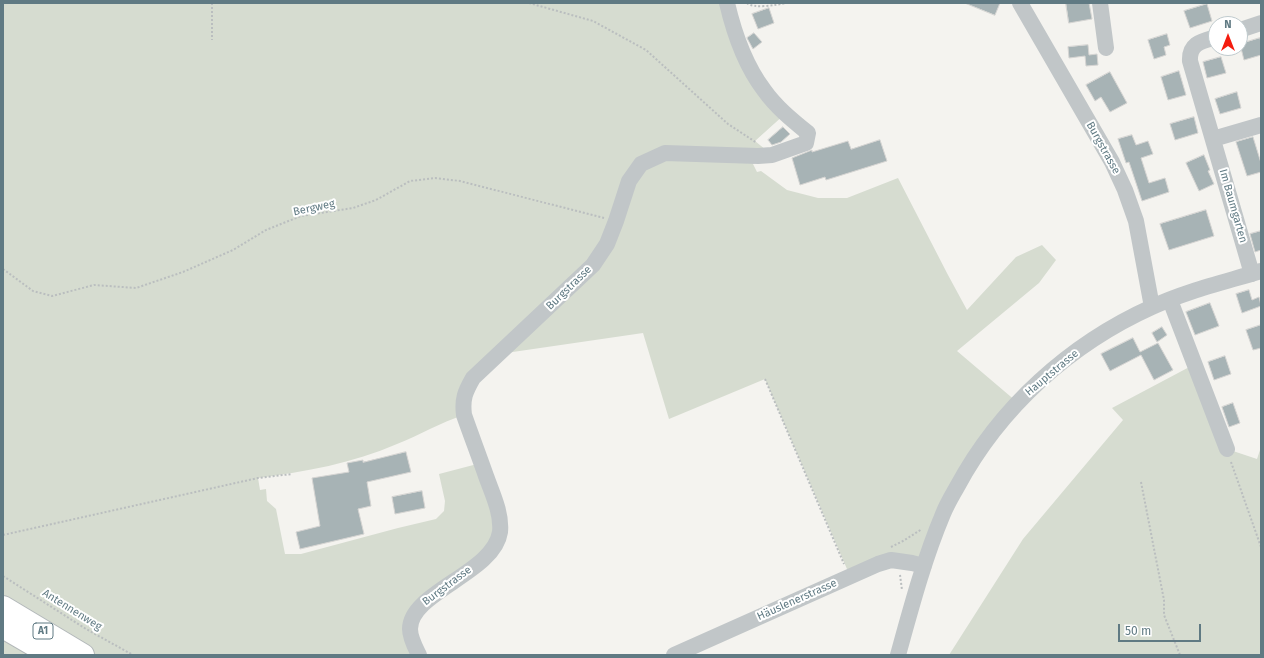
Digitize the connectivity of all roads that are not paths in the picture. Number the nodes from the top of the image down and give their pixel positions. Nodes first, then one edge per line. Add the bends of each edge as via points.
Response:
1 (727, 3) edge
2 (1020, 3) edge
3 (1100, 3) edge
4 (1261, 23) edge
5 (1248, 27) edge
6 (1208, 40) edge
7 (1106, 48) dead end
8 (1261, 125) edge
9 (1213, 139) junction
10 (1257, 272) edge
11 (1170, 300) junction
12 (1152, 307) junction
13 (1227, 449) road end
14 (924, 566) junction
15 (3, 607) edge
16 (4, 630) edge
17 (51, 655) edge
18 (83, 655) edge
19 (419, 655) edge
20 (674, 655) edge
21 (898, 655) edge

1 - 19 street, Burgstrasse via 730,20 747,64 764,91 785,114 808,133 806,143 772,155 758,156 665,153 641,164 629,180 607,244 593,265 473,378 466,390 464,415 499,513 500,531 497,543 487,557 421,605 412,617 410,629
2 - 12 street, Burgstrasse via 1112,162 1125,190 1137,227
3 - 7 street
4 - 5 street
6 - 9 street, Im Baumgarten via 1197,44 1190,51 1190,57
8 - 9 street
9 - 10 street, Im Baumgarten
10 - 11 street, Hauptstrasse
11 - 12 street, Hauptstrasse
11 - 13 street
12 - 14 street, Hauptstrasse via 1113,327 1072,354 1017,402 990,435 964,474 943,513
14 - 20 street, Häuslenerstrasse via 891,560 878,564
14 - 21 street, Hauptstrasse
15 - 18 highway, A1
16 - 17 highway, A1

